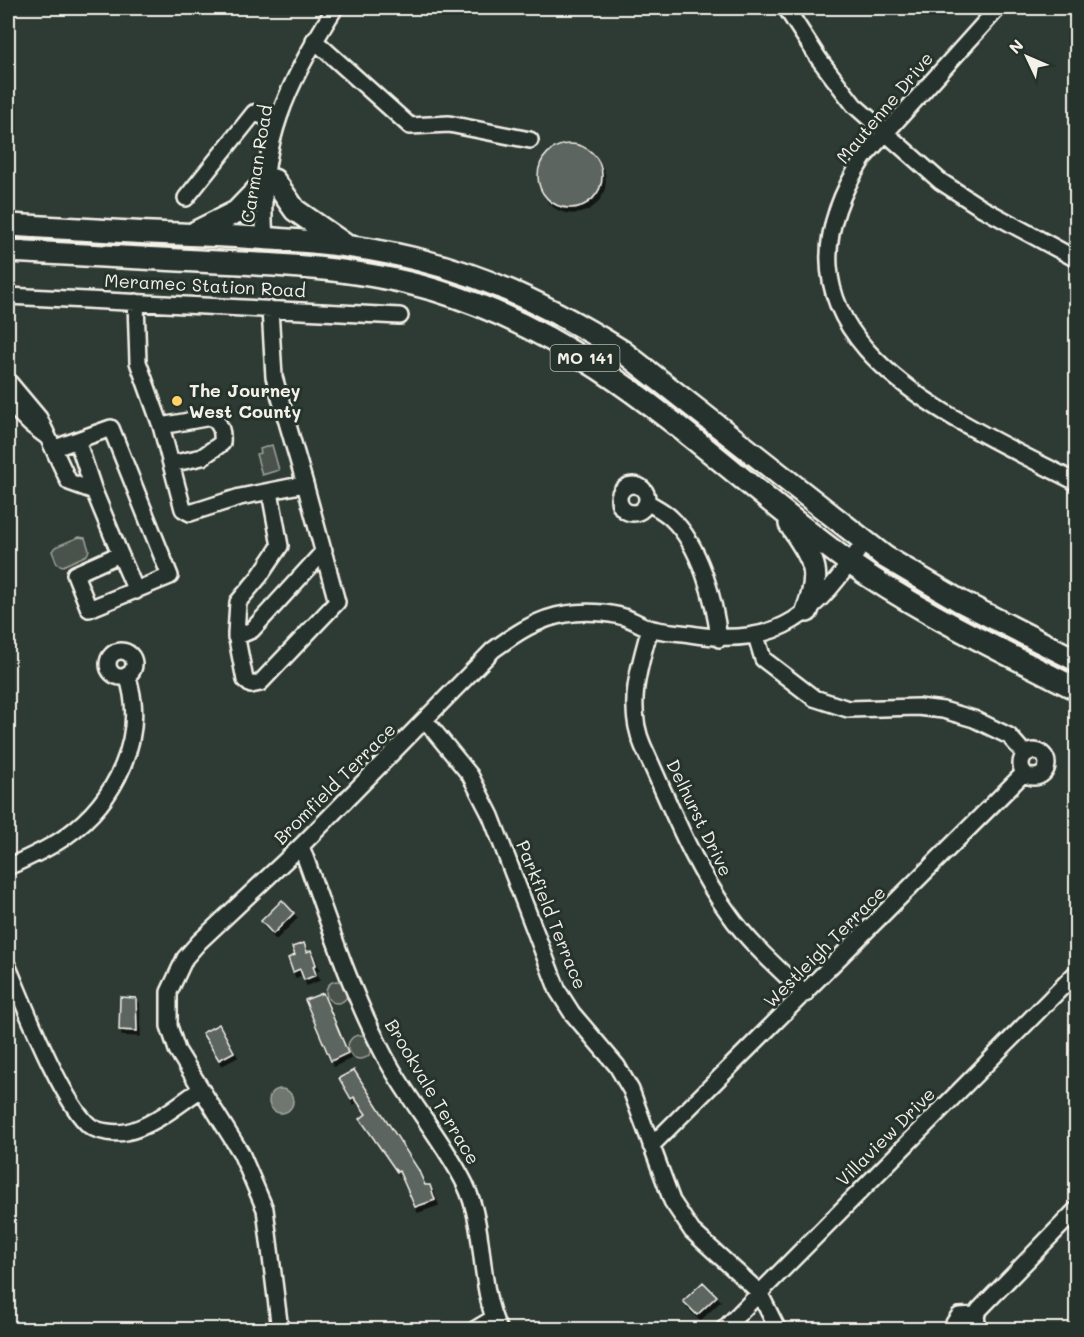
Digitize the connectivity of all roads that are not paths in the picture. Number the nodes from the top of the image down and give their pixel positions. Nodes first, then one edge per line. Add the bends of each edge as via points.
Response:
1 (335, 8) edge
2 (786, 8) edge
3 (998, 8) edge
4 (314, 40) junction
5 (288, 98) junction
6 (277, 121) junction
7 (885, 133) junction
8 (530, 140) dead end
9 (270, 181) junction
10 (186, 198) dead end
11 (8, 225) edge
12 (190, 235) junction
13 (265, 237) junction
14 (347, 246) junction
15 (8, 251) edge
16 (1077, 259) edge
17 (262, 264) junction
18 (8, 296) edge
19 (136, 302) junction
20 (270, 309) junction
21 (400, 316) dead end
22 (8, 381) edge
23 (8, 402) edge
24 (161, 426) junction
25 (77, 440) junction
26 (52, 443) junction
27 (171, 464) junction
28 (1077, 482) edge
29 (305, 484) junction
30 (94, 491) junction
31 (270, 492) junction
32 (647, 502) dead end
33 (782, 510) junction
34 (864, 542) junction
35 (324, 551) junction
36 (120, 554) junction
37 (850, 563) junction
38 (136, 591) junction
39 (807, 611) junction
40 (650, 628) junction
41 (756, 636) junction
42 (236, 637) junction
43 (719, 639) junction
44 (1077, 660) edge
45 (127, 675) dead end
46 (1077, 689) edge
47 (425, 720) junction
48 (1025, 754) junction
49 (1024, 773) junction
50 (301, 846) junction
51 (8, 867) edge
52 (8, 967) edge
53 (1077, 973) edge
54 (805, 994) junction
55 (201, 1089) junction
56 (651, 1146) junction
57 (1077, 1210) edge
58 (759, 1292) junction
59 (496, 1324) edge
60 (977, 1324) edge
61 (954, 1328) edge
62 (280, 1329) edge
63 (474, 1329) edge
64 (723, 1329) edge
65 (778, 1329) edge

1 - 4 street, Carman Road
2 - 7 street via 854,105
3 - 7 street, Mautenne Drive
4 - 5 street, Carman Road
4 - 8 street via 410,126 449,124
5 - 6 street, Carman Road
5 - 9 street, Carman Road
6 - 9 street, Carman Road via 267,159
6 - 10 street via 254,113
7 - 16 street via 961,196
7 - 28 street, Mautenne Drive via 846,184 830,238 833,288 854,334 873,359 946,415
9 - 12 highway via 236,212
9 - 13 street, Carman Road via 262,207
9 - 14 highway via 295,210
11 - 12 highway, MO 141
12 - 13 highway, MO 141
13 - 14 highway, MO 141
13 - 17 street, Carman Road
14 - 34 highway, MO 141 via 422,260 464,273 516,293 585,328 658,378
15 - 17 highway, MO 141
17 - 33 highway, MO 141 via 392,279 435,290 519,322 598,365
18 - 19 street, Meramec Station Road
19 - 20 street, Meramec Station Road
19 - 24 street via 138,362
20 - 21 street, Meramec Station Road
20 - 29 street via 274,377
22 - 26 street via 39,418
23 - 26 street
24 - 27 street
24 - 27 street via 212,417 223,432 222,442 202,457
25 - 26 street
25 - 30 street
25 - 38 street via 111,428 170,576
26 - 30 street via 69,482
27 - 31 street via 183,509 190,513
29 - 31 street
29 - 35 street
30 - 36 street
31 - 42 street via 280,546 238,602
32 - 43 street via 672,518 692,548 712,594
33 - 37 highway, MO 141
33 - 39 highway via 806,548 816,573
34 - 37 street, Bromfield Terrace
34 - 44 highway, MO 141 via 930,584
35 - 42 street via 252,630
35 - 42 street via 337,602 260,683 252,685 245,680
36 - 38 street
36 - 38 street via 75,574 89,609
37 - 39 street, Bromfield Terrace
37 - 46 highway, MO 141 via 915,605
39 - 41 street, Bromfield Terrace via 774,631
40 - 43 street, Bromfield Terrace
40 - 47 street, Bromfield Terrace via 624,617 589,612 539,622 493,650
40 - 54 street, Delhurst Drive via 634,696 638,735 705,878 741,931
41 - 43 street, Bromfield Terrace
41 - 48 street via 763,659 814,698 848,709 943,710 1010,736
45 - 51 street via 134,699 133,731 130,749 107,796 66,837
47 - 50 street, Bromfield Terrace
47 - 56 street, Parkfield Terrace via 470,775 491,816 558,992 617,1066 631,1090
48 - 49 street via 1021,765
48 - 49 street via 1041,754 1046,765 1036,777
49 - 54 street, Westleigh Terrace
50 - 55 street, Bromfield Terrace via 200,942 172,980 169,1026 177,1050
50 - 59 street, Brookvale Terrace via 364,1014 382,1051 465,1184 477,1221 486,1293
52 - 55 street via 76,1111 91,1127 108,1132 139,1129
53 - 58 street, Villaview Drive
54 - 56 street, Westleigh Terrace
55 - 62 street, Bromfield Terrace via 241,1153 265,1209
56 - 58 street, Parkfield Terrace via 672,1201 692,1231
57 - 60 street
58 - 64 street, Villaview Drive
58 - 65 street, Parkfield Terrace
59 - 63 street
60 - 61 street via 959,1316

